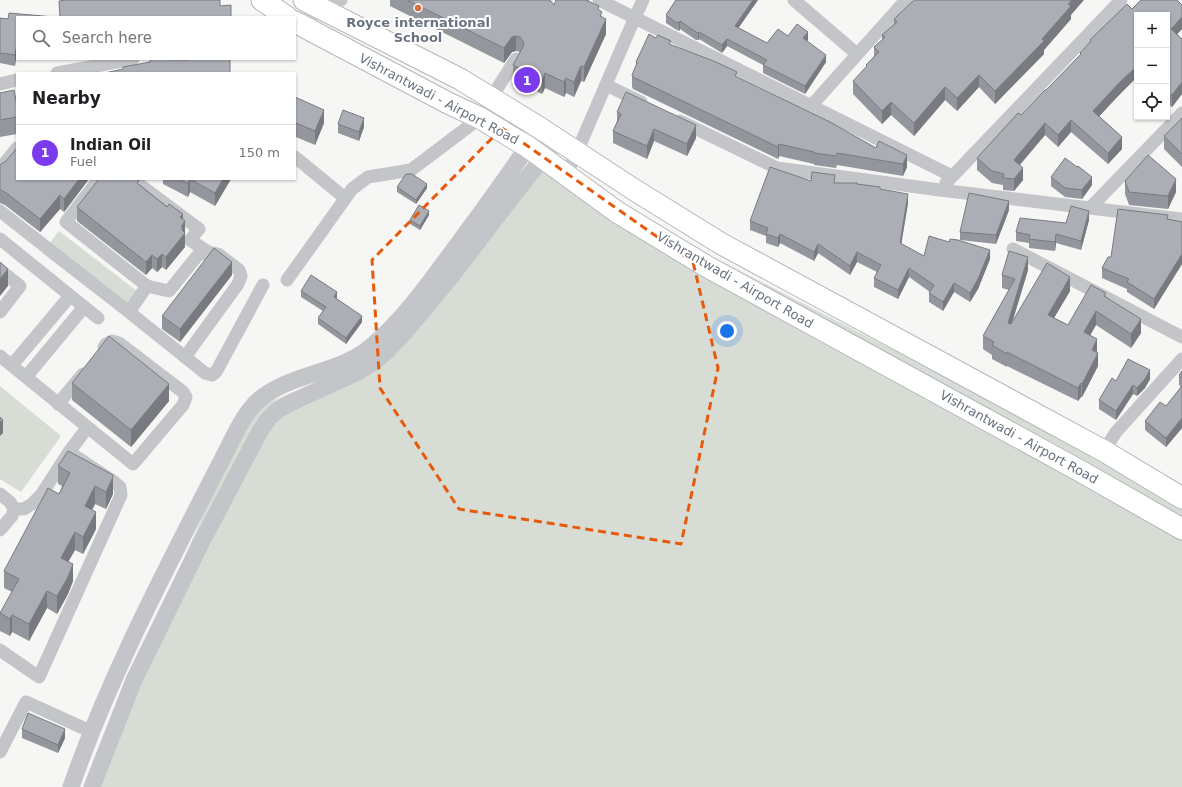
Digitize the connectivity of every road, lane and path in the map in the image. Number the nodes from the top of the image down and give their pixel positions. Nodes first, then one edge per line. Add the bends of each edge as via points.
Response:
1 (262, 0) edge
2 (599, 0) edge
3 (643, 0) edge
4 (794, 0) edge
5 (906, 0) edge
6 (1120, 0) edge
7 (325, 3) edge
8 (285, 16) edge
9 (635, 17) junction
10 (296, 21) edge
11 (296, 23) edge
12 (857, 54) junction
13 (516, 59) edge
14 (128, 60) edge
15 (62, 72) edge
16 (16, 80) edge
17 (0, 84) edge
18 (606, 85) junction
19 (491, 98) junction
20 (649, 106) edge
21 (811, 106) junction
22 (1182, 113) edge
23 (670, 116) edge
24 (480, 118) junction
25 (540, 128) junction
26 (558, 139) junction
27 (16, 149) edge
28 (577, 152) junction
29 (536, 153) junction
30 (296, 158) edge
31 (0, 169) edge
32 (566, 175) junction
33 (952, 176) junction
34 (97, 180) edge
35 (133, 180) edge
36 (940, 190) junction
37 (345, 198) junction
38 (1090, 208) junction
39 (0, 211) edge
40 (1182, 219) edge
41 (0, 239) edge
42 (1013, 249) dead end
43 (208, 252) junction
44 (0, 270) edge
45 (287, 280) dead end
46 (263, 285) dead end
47 (147, 286) junction
48 (70, 296) junction
49 (84, 307) junction
50 (0, 312) edge
51 (128, 312) junction
52 (98, 318) dead end
53 (1182, 337) edge
54 (0, 356) edge
55 (185, 356) junction
56 (1182, 359) edge
57 (12, 365) junction
58 (26, 377) junction
59 (58, 404) junction
60 (87, 428) junction
61 (1104, 451) junction
62 (69, 452) junction
63 (0, 494) edge
64 (1182, 498) edge
65 (14, 509) junction
66 (1182, 529) edge
67 (0, 530) edge
68 (0, 650) edge
69 (92, 732) junction
70 (0, 752) edge
71 (71, 787) edge
72 (92, 787) edge

1 - 8 main road, Vishrantwadi - Airport Road
2 - 9 street
3 - 9 street
4 - 12 street
5 - 12 street
6 - 33 street
7 - 10 street
7 - 19 main road, Vishrantwadi - Airport Road
9 - 18 street
9 - 21 street
11 - 24 main road, Vishrantwadi - Airport Road
12 - 21 street
13 - 19 street
14 - 15 street
16 - 17 street
18 - 20 street
18 - 28 street
19 - 25 main road, Vishrantwadi - Airport Road
21 - 33 street
22 - 38 street
23 - 36 street via 778,168
24 - 29 main road, Vishrantwadi - Airport Road
24 - 37 street via 411,170 368,177
25 - 26 main road, Vishrantwadi - Airport Road
25 - 29 street
26 - 28 main road, Vishrantwadi - Airport Road
26 - 29 street
27 - 31 street
28 - 32 street
28 - 61 main road, Vishrantwadi - Airport Road via 720,243
29 - 32 main road, Vishrantwadi - Airport Road
29 - 69 street via 399,320 372,346 343,363 277,388 249,410 132,639
29 - 72 street via 515,193 450,278 388,350 358,372 290,403 269,418 200,545 137,673
30 - 37 street
32 - 66 main road, Vishrantwadi - Airport Road via 618,212 706,266
33 - 36 street
34 - 47 street via 66,222
35 - 43 street via 199,229 190,240
36 - 38 street
37 - 45 street
38 - 40 street
39 - 51 street
41 - 48 street
42 - 53 street
43 - 47 street via 198,255 169,291
43 - 55 street via 218,254 239,270 241,276 238,284
44 - 50 street via 20,286
46 - 55 street via 216,372 212,375 205,373
47 - 51 street
48 - 49 street
48 - 57 street
49 - 52 street
49 - 58 street
51 - 55 street
54 - 57 street
56 - 61 street via 1116,432
57 - 58 street
58 - 59 street
59 - 60 street
59 - 60 street via 106,344 112,341 119,343 184,392 186,397 183,405 133,464
60 - 62 street
61 - 64 main road, Vishrantwadi - Airport Road
62 - 65 street via 41,495 32,504
62 - 68 street via 114,482 120,487 121,495 39,677
63 - 65 street
65 - 67 street via 12,516
69 - 70 street via 26,702
69 - 71 street

